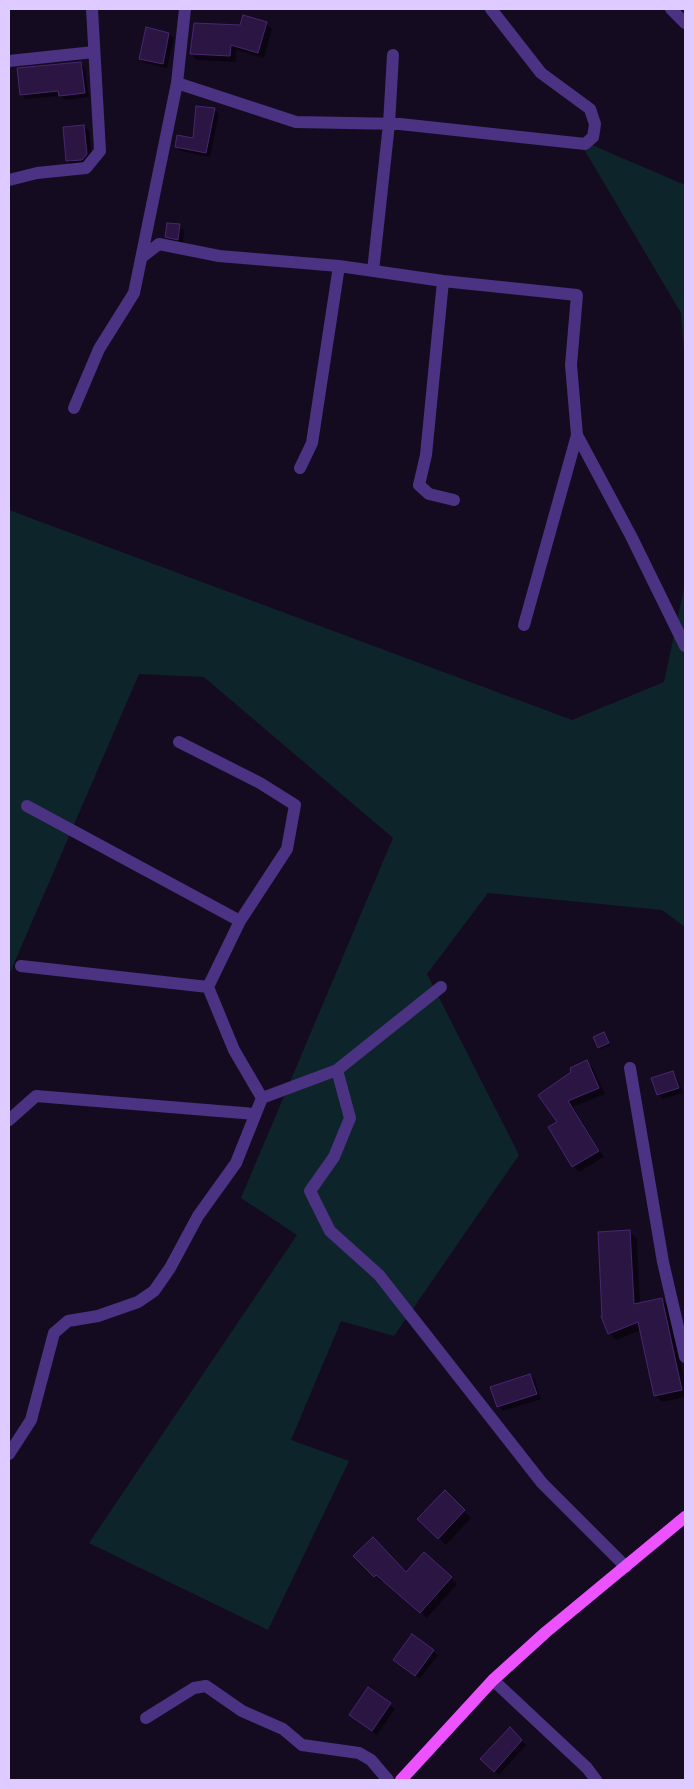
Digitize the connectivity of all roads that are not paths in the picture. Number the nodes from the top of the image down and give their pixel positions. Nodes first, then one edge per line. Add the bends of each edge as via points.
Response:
1 (92, 9) edge
2 (185, 9) edge
3 (491, 9) edge
4 (671, 9) edge
5 (685, 23) edge
6 (94, 52) junction
7 (393, 55) dead end
8 (9, 61) edge
9 (177, 82) junction
10 (389, 124) junction
11 (9, 180) edge
12 (142, 257) junction
13 (339, 266) junction
14 (373, 271) junction
15 (443, 281) junction
16 (74, 408) dead end
17 (577, 435) junction
18 (300, 468) dead end
19 (454, 500) dead end
20 (524, 625) dead end
21 (685, 646) edge
22 (179, 742) dead end
23 (27, 806) dead end
24 (240, 921) junction
25 (21, 966) dead end
26 (208, 987) junction
27 (441, 987) dead end
28 (630, 1068) dead end
29 (337, 1070) junction
30 (262, 1098) junction
31 (255, 1114) junction
32 (9, 1120) edge
33 (685, 1357) edge
34 (9, 1454) edge
35 (685, 1517) edge
36 (626, 1567) junction
37 (493, 1680) junction
38 (146, 1718) dead end
39 (388, 1780) edge
40 (402, 1780) edge
41 (596, 1780) edge

1 - 6 street
2 - 9 street
3 - 10 street via 541,73 590,109 595,124 593,137 585,144
4 - 5 street
6 - 8 street
6 - 11 street via 100,151 86,168 37,173
7 - 10 street
9 - 10 street via 296,122
9 - 12 street
10 - 14 street
12 - 13 street via 159,244 218,256
12 - 16 street via 134,293 99,349
13 - 14 street
13 - 18 street via 312,443
14 - 15 street
15 - 17 street via 577,295 572,365
15 - 19 street via 426,455 419,485 429,494
17 - 20 street
17 - 21 street
22 - 24 street via 260,783 295,805 287,849
23 - 24 street
24 - 26 street
25 - 26 street
26 - 30 street via 234,1050
27 - 29 street
28 - 33 street via 663,1262
29 - 30 street
29 - 36 street via 350,1118 334,1157 310,1191 330,1231 379,1275 542,1483
30 - 31 street
31 - 32 street via 36,1096
31 - 34 street via 236,1163 198,1216 154,1291 138,1302 98,1316 68,1321 54,1333 32,1420
35 - 36 main road
36 - 37 main road
37 - 40 main road
37 - 41 street
38 - 39 street via 194,1688 206,1686 242,1711 283,1729 302,1744 360,1753 372,1760

